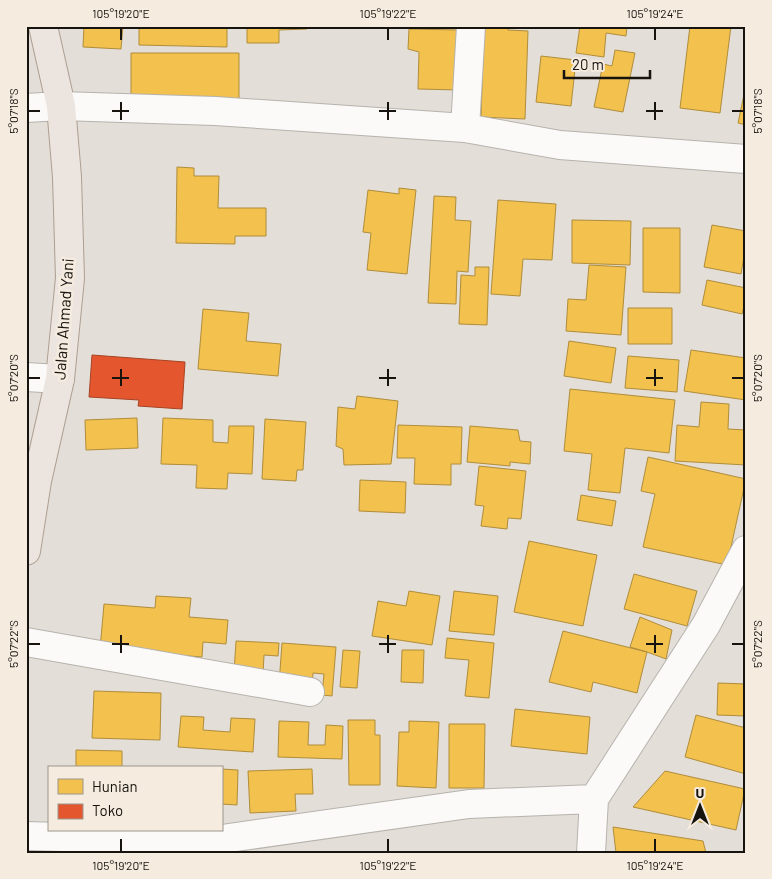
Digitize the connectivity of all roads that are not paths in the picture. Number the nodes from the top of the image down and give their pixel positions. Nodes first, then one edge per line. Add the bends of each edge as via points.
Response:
1 (43, 26) edge
2 (471, 26) edge
3 (61, 106) junction
4 (26, 108) edge
5 (465, 128) junction
6 (746, 159) edge
7 (26, 377) edge
8 (60, 379) junction
9 (746, 550) edge
10 (26, 551) edge
11 (26, 642) edge
12 (310, 692) dead end
13 (594, 799) junction
14 (26, 836) edge
15 (591, 853) edge

1 - 3 main road, Jalan Ahmad Yani
2 - 5 street
3 - 4 street
3 - 5 street via 215,111
3 - 8 main road, Jalan Ahmad Yani via 70,278
5 - 6 street via 560,145
7 - 8 street
8 - 10 main road, Jalan Ahmad Yani via 37,482
9 - 13 street via 706,625
11 - 12 street
13 - 14 street via 470,804 208,841
13 - 15 street

